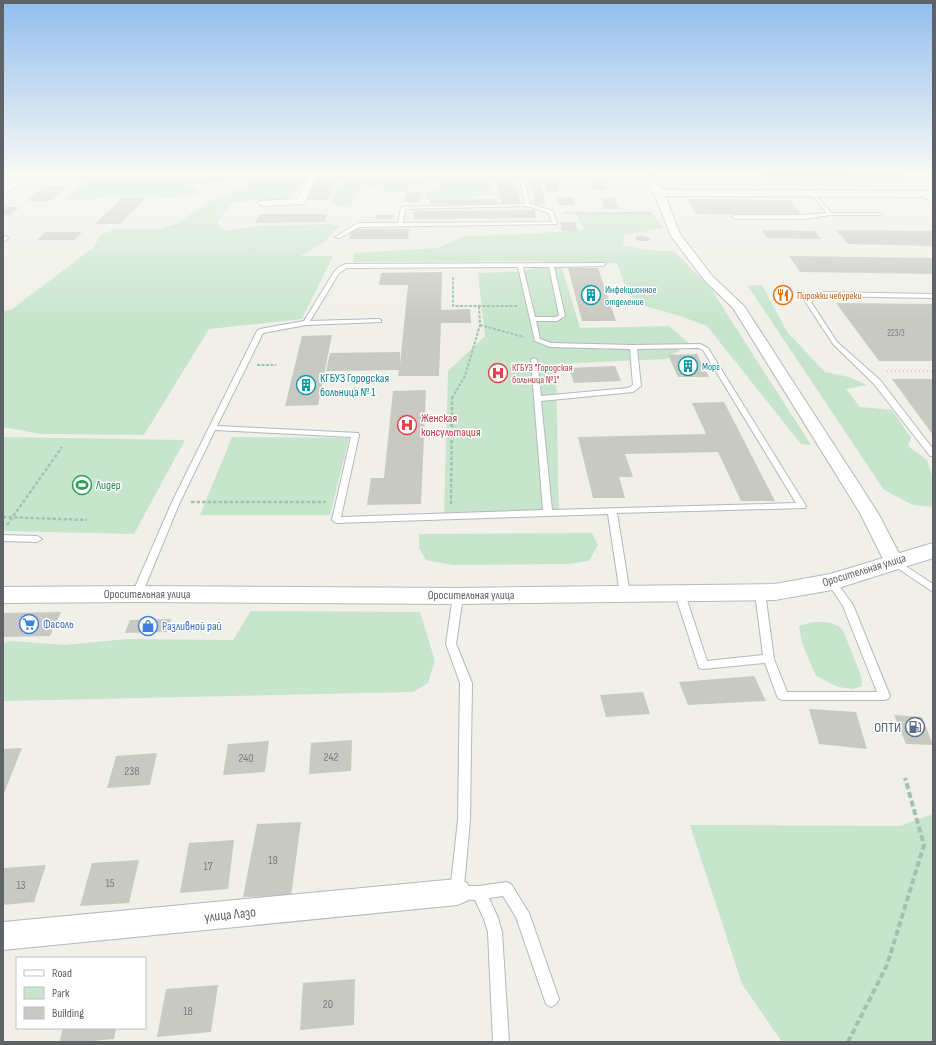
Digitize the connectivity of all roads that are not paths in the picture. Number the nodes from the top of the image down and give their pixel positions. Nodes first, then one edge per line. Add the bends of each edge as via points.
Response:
1 (401, 221) edge
2 (554, 221) edge
3 (669, 221) edge
4 (400, 225) junction
5 (338, 237) dead end
6 (520, 264) junction
7 (603, 264) dead end
8 (551, 265) junction
9 (933, 296) edge
10 (532, 320) junction
11 (379, 321) dead end
12 (306, 323) junction
13 (632, 347) junction
14 (534, 360) dead end
15 (538, 398) junction
16 (212, 428) junction
17 (933, 454) edge
18 (612, 511) junction
19 (548, 513) junction
20 (3, 538) edge
21 (37, 538) dead end
22 (933, 550) edge
23 (893, 561) junction
24 (832, 582) junction
25 (933, 589) edge
26 (760, 593) junction
27 (137, 594) junction
28 (625, 594) junction
29 (680, 594) junction
30 (3, 595) edge
31 (458, 596) junction
32 (769, 659) junction
33 (468, 892) junction
34 (3, 936) edge
35 (551, 999) dead end
36 (501, 1042) edge

1 - 4 lane
2 - 4 lane via 555,223 527,224
3 - 23 street via 674,234 709,279 738,306 869,513
4 - 5 lane via 358,225
6 - 8 lane
6 - 10 lane
6 - 12 lane via 346,266 337,272
7 - 8 lane
8 - 10 lane via 562,316 557,319
9 - 17 lane via 819,294 808,301 835,343 877,382
10 - 13 lane via 537,340 550,345
11 - 12 lane
12 - 16 lane via 260,331
13 - 15 lane via 638,386 630,390
13 - 18 lane via 700,346 706,349 802,506
14 - 15 lane
15 - 19 lane
16 - 19 lane via 356,435 336,520
16 - 27 lane via 176,502
18 - 19 lane
18 - 28 lane
20 - 21 lane
22 - 23 main road, Оросительная улица
23 - 24 main road, Оросительная улица
23 - 25 lane
24 - 26 main road, Оросительная улица
24 - 32 lane via 848,605 884,696 782,696
26 - 29 main road, Оросительная улица
26 - 32 lane
27 - 30 main road, Оросительная улица
27 - 31 main road, Оросительная улица
28 - 29 main road, Оросительная улица
28 - 31 main road, Оросительная улица
29 - 32 lane via 703,665
31 - 33 lane via 451,644 466,683 464,820
33 - 34 street, улица Лазо
33 - 35 lane via 506,890 522,913
33 - 36 lane via 491,918 495,932

